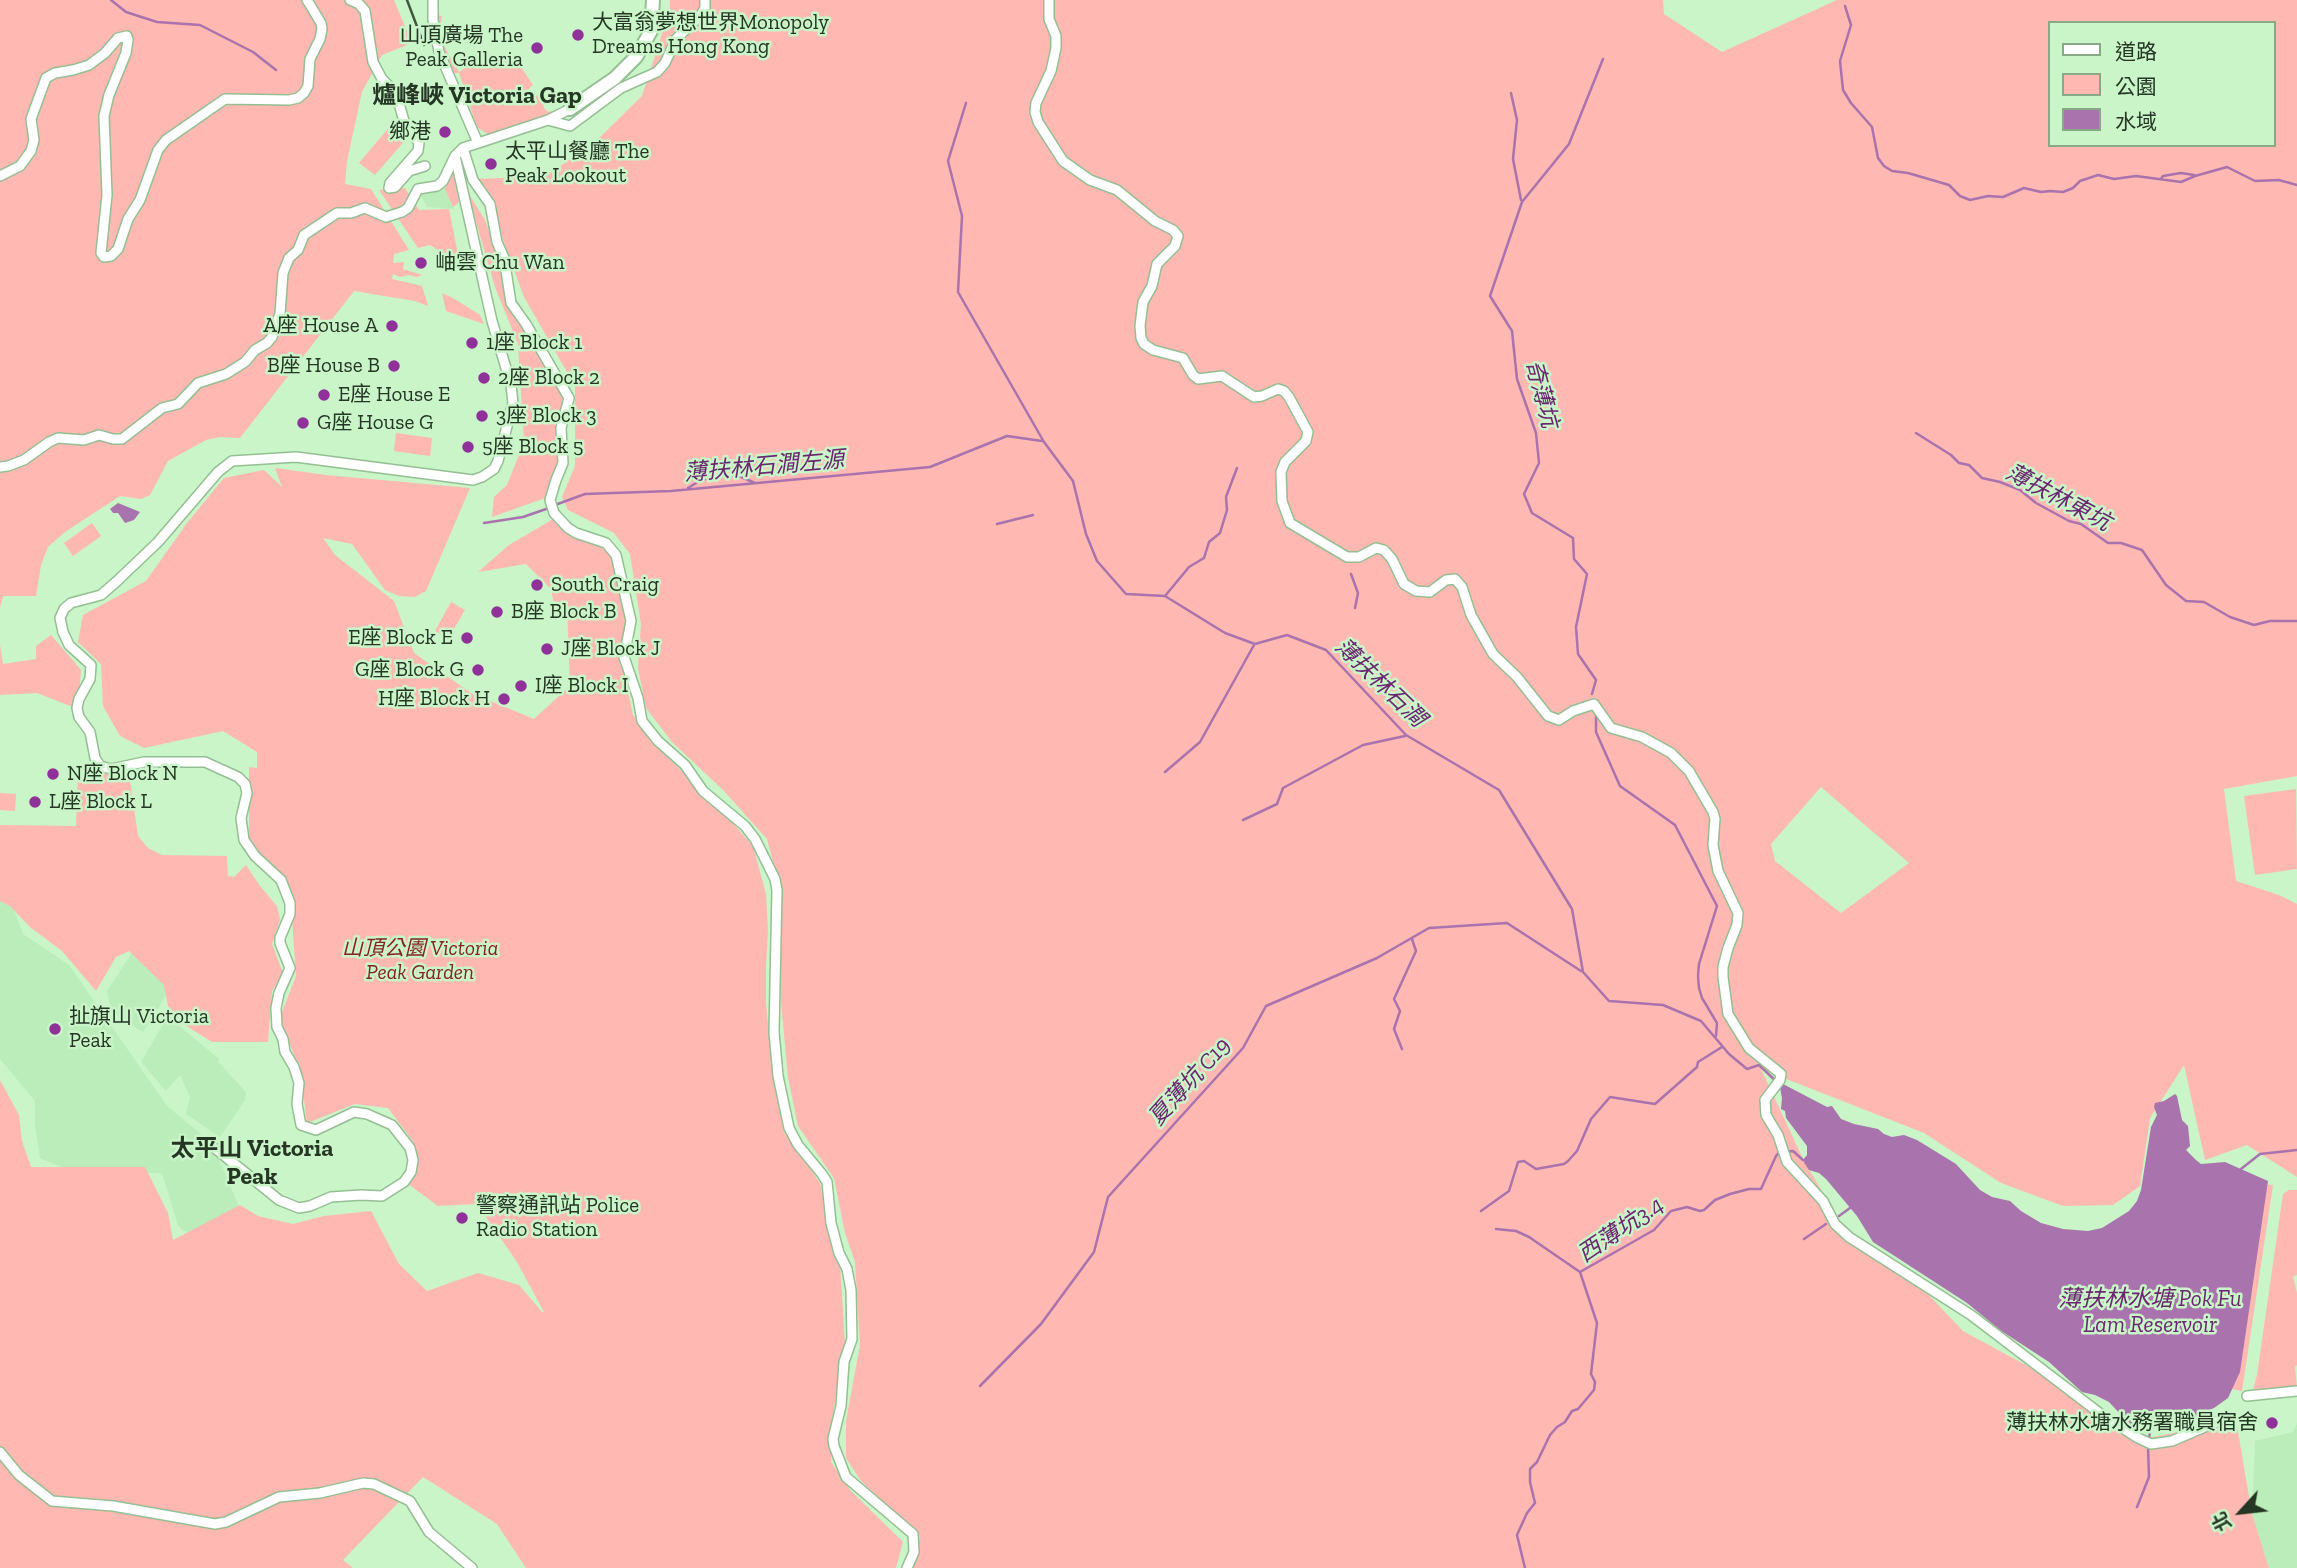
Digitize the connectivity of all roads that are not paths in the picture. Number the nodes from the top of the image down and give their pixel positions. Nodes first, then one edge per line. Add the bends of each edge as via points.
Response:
1 (307, 0) edge
2 (350, 0) edge
3 (433, 0) edge
4 (653, 0) edge
5 (705, 0) edge
6 (1049, 0) edge
7 (570, 109) joint
8 (548, 121) junction
9 (478, 143) junction
10 (463, 148) junction
11 (455, 156) junction
12 (425, 166) dead end
13 (0, 176) edge
14 (0, 467) edge
15 (216, 1149) dead end
16 (2297, 1391) edge
17 (2247, 1396) dead end
18 (2216, 1422) dead end
19 (0, 1452) edge
20 (472, 1568) edge
21 (907, 1568) edge

1 - 13 street via 322,29 310,59 305,92 289,100 225,99 164,142 111,256 101,253 107,195 104,116 127,36 118,38 89,65 46,78 31,119 34,140 30,154 20,166
2 - 12 street via 365,11 373,62 396,93 404,121 419,141 418,151 390,188 409,171
3 - 9 street via 439,52
4 - 7 main road via 651,31 636,57
5 - 8 street via 701,15 676,39 657,72 621,88 570,126
6 - 18 street via 1056,48 1036,103 1038,122 1063,161 1090,180 1116,190 1178,238 1157,264 1143,302 1140,326 1144,344 1183,358 1198,379 1222,376 1256,397 1275,389 1286,392 1308,432 1281,472 1282,501 1293,525 1347,557 1384,550 1404,584 1416,591 1430,592 1455,579 1493,654 1548,716 1559,720 1594,704 1611,728 1642,737 1682,762 1713,813 1718,871 1738,913 1723,976 1728,1014 1749,1048 1781,1074 1764,1103 1766,1115 1784,1157 1823,1201 1835,1224 1971,1315 2102,1415 2143,1440 2172,1441
7 - 8 street
8 - 9 street
9 - 10 street
10 - 11 street
10 - 21 street via 472,180 489,204 512,303 569,398 561,428 564,463 550,500 557,517 574,532 607,544 616,555 631,621 625,660 645,726 685,765 703,791 745,826 775,879 778,1076 789,1128 827,1182 831,1223 851,1290 852,1339 844,1363 834,1446 846,1477 913,1534 914,1552
11 - 14 street via 443,181 418,189 402,212 386,217 365,208 337,213 303,236 283,273 273,335 244,363 197,383 178,404 162,408 122,439 100,435 84,440 58,438 24,460
11 - 15 street via 511,385 513,403 494,468 473,480 296,457 232,461 116,583 101,595 71,603 61,615 67,642 90,666 90,679 78,708 100,766 205,762 245,784 244,840 254,856 281,880 290,903 279,943 290,968 276,1008 277,1027 299,1083 300,1125 316,1130 354,1112 367,1114 392,1125 410,1148 413,1160 404,1182 382,1196 331,1198 299,1208 279,1200
16 - 17 street
19 - 20 street via 46,1498 220,1524 279,1497 374,1484 412,1502 429,1532

